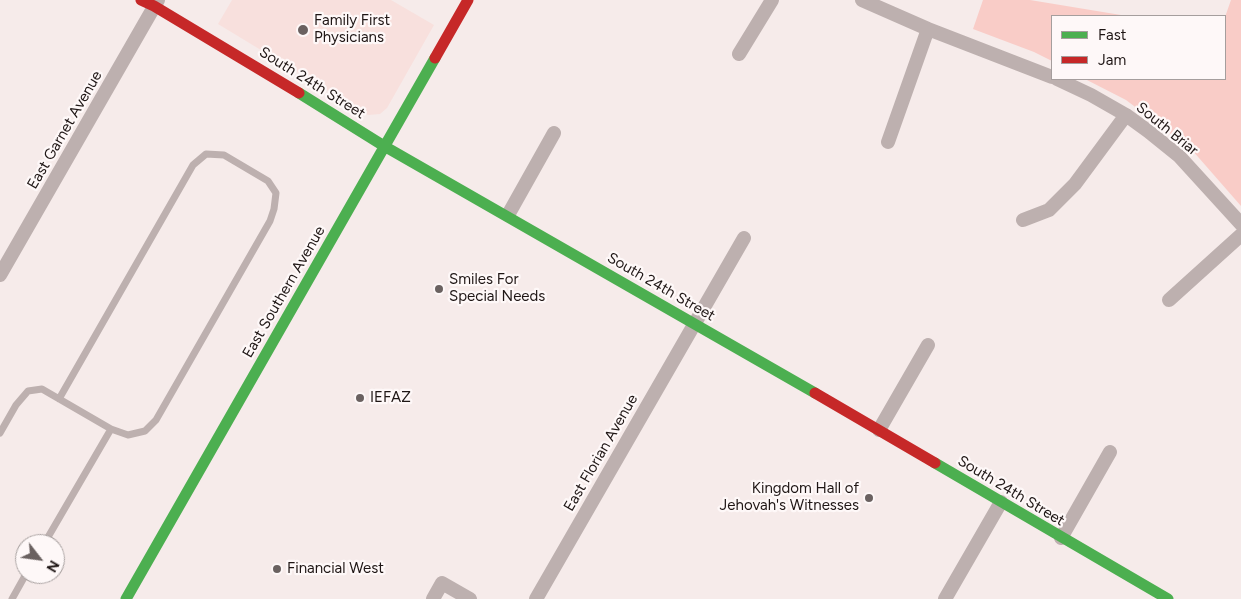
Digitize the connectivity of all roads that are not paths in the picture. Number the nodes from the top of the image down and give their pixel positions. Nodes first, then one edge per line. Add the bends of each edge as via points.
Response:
1 (140, 0) edge
2 (468, 0) edge
3 (772, 0) edge
4 (862, 0) edge
5 (156, 3) edge
6 (928, 29) junction
7 (738, 54) dead end
8 (1051, 77) edge
9 (1059, 80) edge
10 (1126, 115) junction
11 (554, 133) dead end
12 (888, 142) dead end
13 (384, 146) junction
14 (508, 215) junction
15 (1023, 220) dead end
16 (1241, 224) edge
17 (1241, 235) edge
18 (744, 238) dead end
19 (0, 275) edge
20 (1168, 300) dead end
21 (695, 323) junction
22 (928, 345) dead end
23 (59, 399) junction
24 (111, 429) junction
25 (878, 430) junction
26 (0, 433) edge
27 (1110, 452) dead end
28 (1001, 502) junction
29 (50, 534) edge
30 (1062, 538) junction
31 (20, 584) edge
32 (12, 599) edge
33 (126, 599) edge
34 (433, 599) edge
35 (470, 599) edge
36 (536, 599) edge
37 (945, 599) edge
38 (1168, 599) edge

1 - 5 street, South 24th Street
2 - 13 street, East Southern Avenue
3 - 7 street
4 - 6 street
5 - 13 street, South 24th Street
5 - 19 street, East Garnet Avenue
6 - 8 street
6 - 12 street
9 - 10 street, South Briar
10 - 15 street via 1075,184 1048,210
10 - 16 street, South Briar via 1178,156
11 - 14 street
13 - 14 street, South 24th Street
13 - 33 street, East Southern Avenue
14 - 21 street, South 24th Street
17 - 20 street
18 - 21 street, East Florian Avenue
21 - 25 street, South 24th Street
21 - 36 street, East Florian Avenue
22 - 25 street
23 - 24 lane
23 - 24 lane via 193,165 206,154 224,155 268,181 276,194 270,220 156,420 145,431 128,435
23 - 26 lane via 42,389 28,391
24 - 29 lane
25 - 28 street, South 24th Street
27 - 30 street
28 - 30 street, South 24th Street
28 - 37 street
30 - 38 street, South 24th Street
31 - 32 lane
34 - 35 street via 442,583

